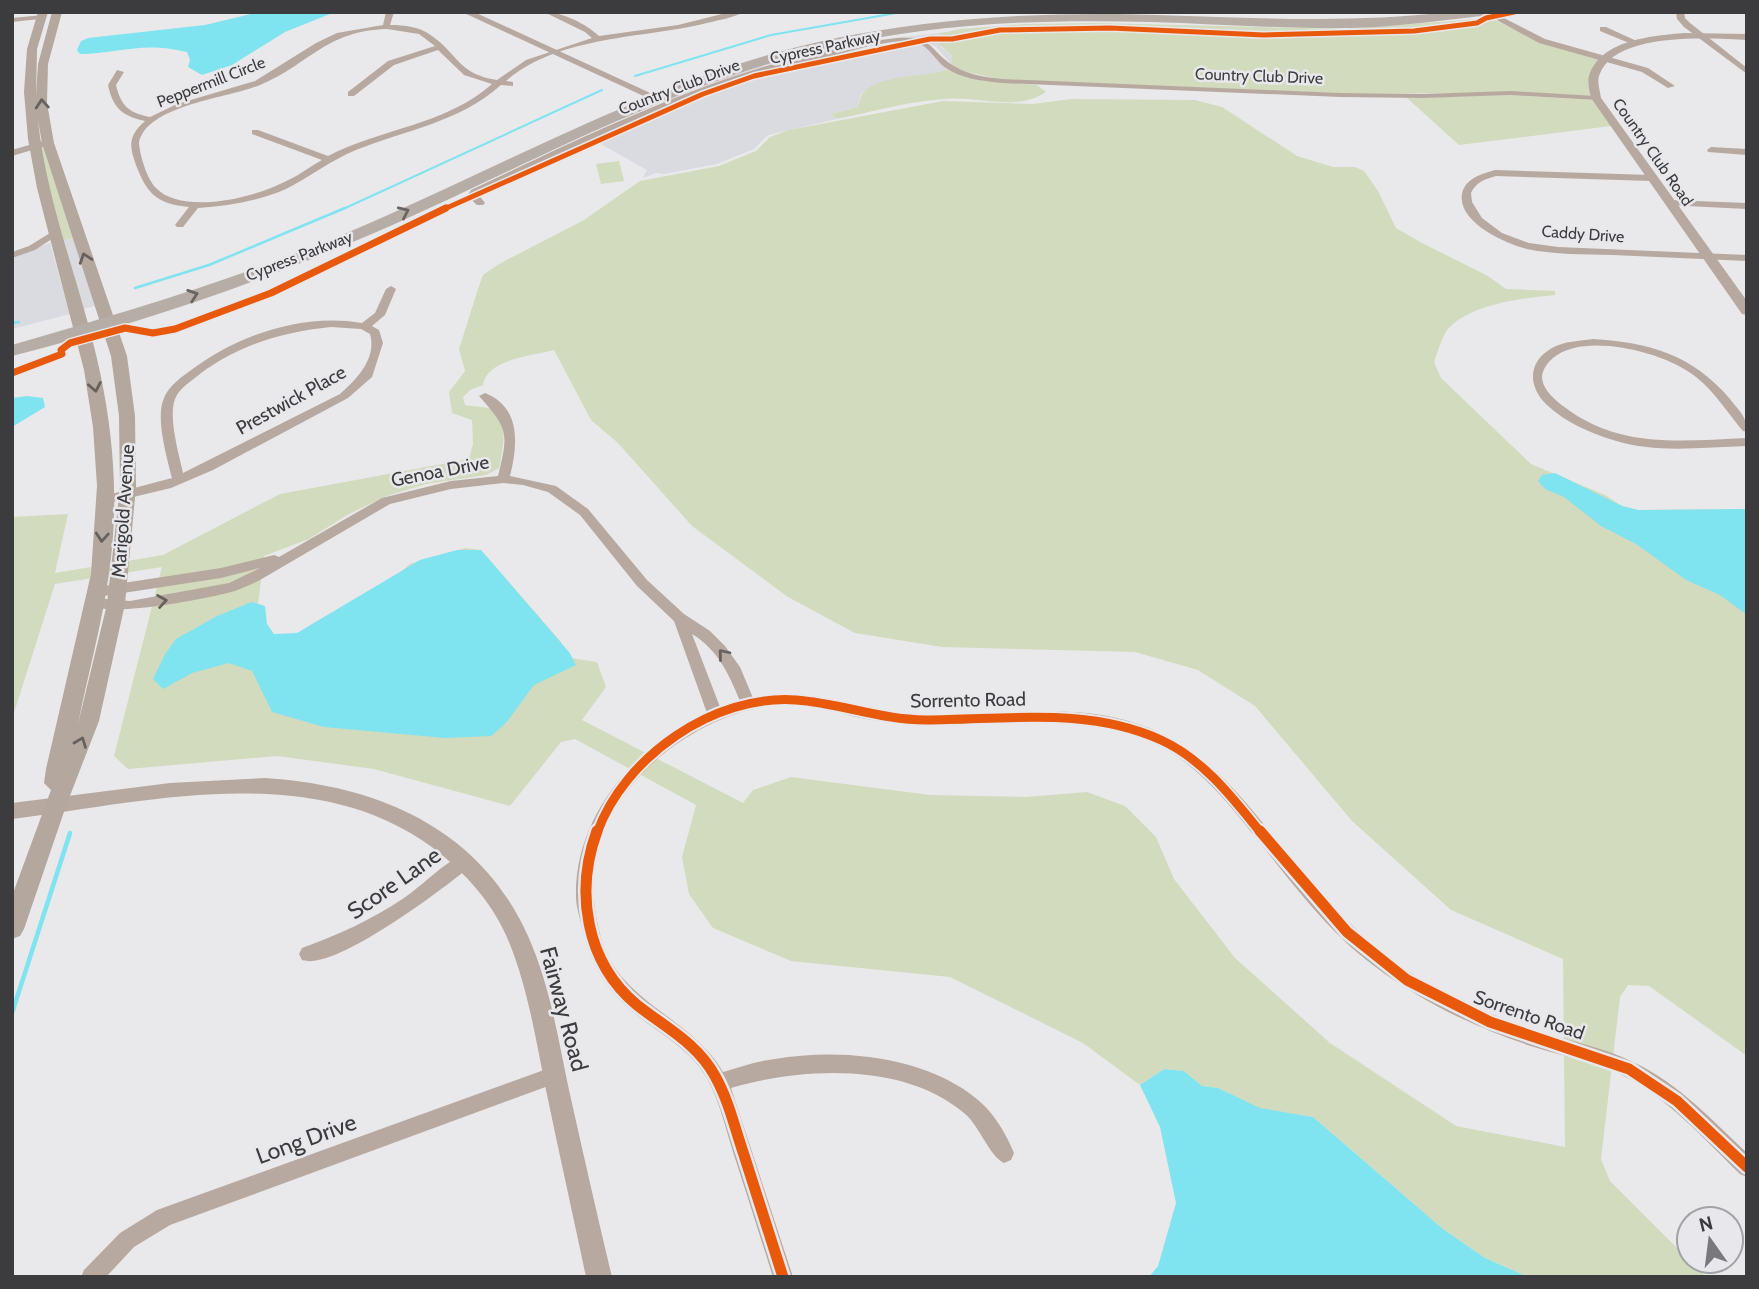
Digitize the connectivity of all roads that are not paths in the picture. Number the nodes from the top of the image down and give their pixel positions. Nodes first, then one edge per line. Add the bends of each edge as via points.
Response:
1 (57, 12) edge
2 (390, 12) edge
3 (466, 12) edge
4 (548, 12) edge
5 (581, 12) edge
6 (740, 12) edge
7 (1007, 12) edge
8 (1157, 12) edge
9 (1405, 12) edge
10 (1483, 12) edge
11 (1499, 12) edge
12 (1680, 12) edge
13 (42, 15) edge
14 (563, 19) junction
15 (12, 20) edge
16 (386, 27) junction
17 (1603, 29) dead end
18 (1700, 35) junction
19 (1747, 37) edge
20 (598, 39) junction
21 (1637, 43) junction
22 (441, 47) junction
23 (554, 53) junction
24 (1605, 58) junction
25 (120, 72) dead end
26 (1747, 72) edge
27 (505, 83) junction
28 (1671, 86) dead end
29 (637, 91) junction
30 (351, 94) dead end
31 (1596, 99) junction
32 (660, 101) junction
33 (152, 120) junction
34 (256, 132) dead end
35 (48, 143) junction
36 (28, 147) junction
37 (12, 148) edge
38 (1711, 150) dead end
39 (1747, 152) edge
40 (12, 153) edge
41 (328, 159) junction
42 (1651, 178) junction
43 (480, 203) dead end
44 (1670, 203) junction
45 (196, 204) junction
46 (1747, 206) edge
47 (180, 225) dead end
48 (53, 235) junction
49 (295, 244) dead end
50 (271, 253) dead end
51 (12, 255) edge
52 (1708, 256) junction
53 (1747, 258) edge
54 (391, 289) dead end
55 (1747, 311) edge
56 (105, 317) junction
57 (79, 325) junction
58 (365, 326) junction
59 (12, 337) edge
60 (12, 351) edge
61 (485, 396) dead end
62 (1747, 428) edge
63 (1747, 442) edge
64 (178, 478) junction
65 (503, 479) junction
66 (128, 491) junction
67 (105, 496) junction
68 (117, 596) junction
69 (96, 597) junction
70 (679, 618) junction
71 (748, 704) junction
72 (716, 716) junction
73 (55, 806) junction
74 (12, 811) edge
75 (465, 861) junction
76 (12, 929) edge
77 (308, 954) dead end
78 (555, 1075) junction
79 (718, 1082) junction
80 (1004, 1153) dead end
81 (1747, 1167) edge
82 (92, 1277) edge
83 (598, 1277) edge
84 (783, 1277) edge

35 -> 1 main road, Marigold Avenue via 41,103 43,64
2 - 16 street
3 - 23 street
4 - 14 street
5 - 14 street
6 - 20 street, Peppermill Circle
7 - 29 main road, Cypress Parkway via 829,34 733,58
8 - 9 main road via 1301,17
10 - 24 street via 1552,45
10 - 32 main road, Cypress Parkway via 1354,24 1082,18 940,26 866,36 772,57 710,76
11 - 24 street via 1545,36
12 - 18 street via 1683,21
13 - 15 street
13 - 36 main road, Marigold Avenue via 28,41 24,68 22,107
14 - 20 street
16 - 22 street, Peppermill Circle via 422,32
16 - 33 street, Peppermill Circle via 332,38 259,82
17 - 21 street
18 - 19 street
18 - 21 street
18 - 26 street
20 - 23 street, Peppermill Circle
21 - 24 street
22 - 27 street, Peppermill Circle via 466,73
22 - 30 street via 386,65
23 - 27 street, Peppermill Circle via 515,69
23 - 29 street
24 - 28 street via 1645,70
24 - 31 street, Country Club Road via 1593,78
25 - 33 street via 112,85 117,105
27 - 41 street, Peppermill Circle via 446,116
29 - 32 street
29 - 49 main road, Cypress Parkway
31 - 32 street, Country Club Drive via 1002,81 960,72 932,48 913,40 771,67
31 - 42 street, Country Club Road
32 - 43 street, Country Club Drive via 474,192 471,196
56 -> 32 main road, Cypress Parkway via 333,245
33 - 45 street, Peppermill Circle via 133,144 150,187 165,198
34 - 41 street
35 - 36 street
56 -> 35 main road, Marigold Avenue
36 - 37 street
36 - 40 street
36 - 48 main road, Marigold Avenue
38 - 39 street
41 - 45 street, Peppermill Circle via 264,194
42 - 44 street, Country Club Road
42 - 52 street, Caddy Drive via 1496,173 1474,180 1466,193 1483,225 1520,244 1558,250
44 - 46 street
44 - 52 street, Country Club Road
45 - 47 street
48 - 51 street
48 - 57 main road, Marigold Avenue
50 - 56 main road, Cypress Parkway
52 - 53 street
52 - 55 street, Country Club Road
54 - 58 street via 380,314
56 - 57 main road, Cypress Parkway
56 - 66 main road, Marigold Avenue via 119,356 124,390
57 - 59 main road, Cypress Parkway
57 - 60 main road, Cypress Parkway
57 -> 67 main road, Marigold Avenue via 99,405
58 - 64 street, Prestwick Place via 375,332 378,342 366,377 352,391 209,467
58 - 64 street via 338,323 257,338 183,382 168,407
61 - 65 street via 502,410 510,433
62 - 63 street via 1701,375 1651,350 1583,344 1555,352 1540,366 1538,378 1548,399 1580,423 1605,434 1649,444
64 - 66 street, Prestwick Place via 167,485
65 - 68 street, Genoa Drive via 451,485 386,501 232,587 130,606
65 - 70 street, Genoa Drive via 552,489 568,498
66 - 67 street, Prestwick Place
66 - 68 main road, Marigold Avenue
67 -> 69 main road, Marigold Avenue
68 - 69 street, Genoa Drive
73 -> 68 main road, Marigold Avenue via 89,721
69 - 73 main road, Marigold Avenue via 55,780
71 -> 70 street, Genoa Drive via 733,667 720,650
70 - 72 street, Genoa Drive
71 - 72 street, Sorrento Road
71 - 81 street, Sorrento Road via 803,700 880,716 938,720 1086,717 1148,732 1183,751 1209,773 1323,911 1387,967 1479,1019 1643,1076
72 - 79 street, Sorrento Road via 665,744 616,793 592,840 584,894 593,941 619,987 688,1040
73 - 74 street, Fairway Road
73 - 75 street, Fairway Road via 219,787 303,789 385,810 425,830
73 - 76 main road, Marigold Avenue
75 - 77 street, Score Lane via 375,927
75 - 78 street, Fairway Road via 499,902 521,944 534,980
78 - 82 street, Long Drive via 164,1217 127,1240
78 - 83 street, Fairway Road
79 - 80 street via 807,1064 850,1065 901,1074 942,1087 969,1104
79 - 84 street, Sorrento Road

